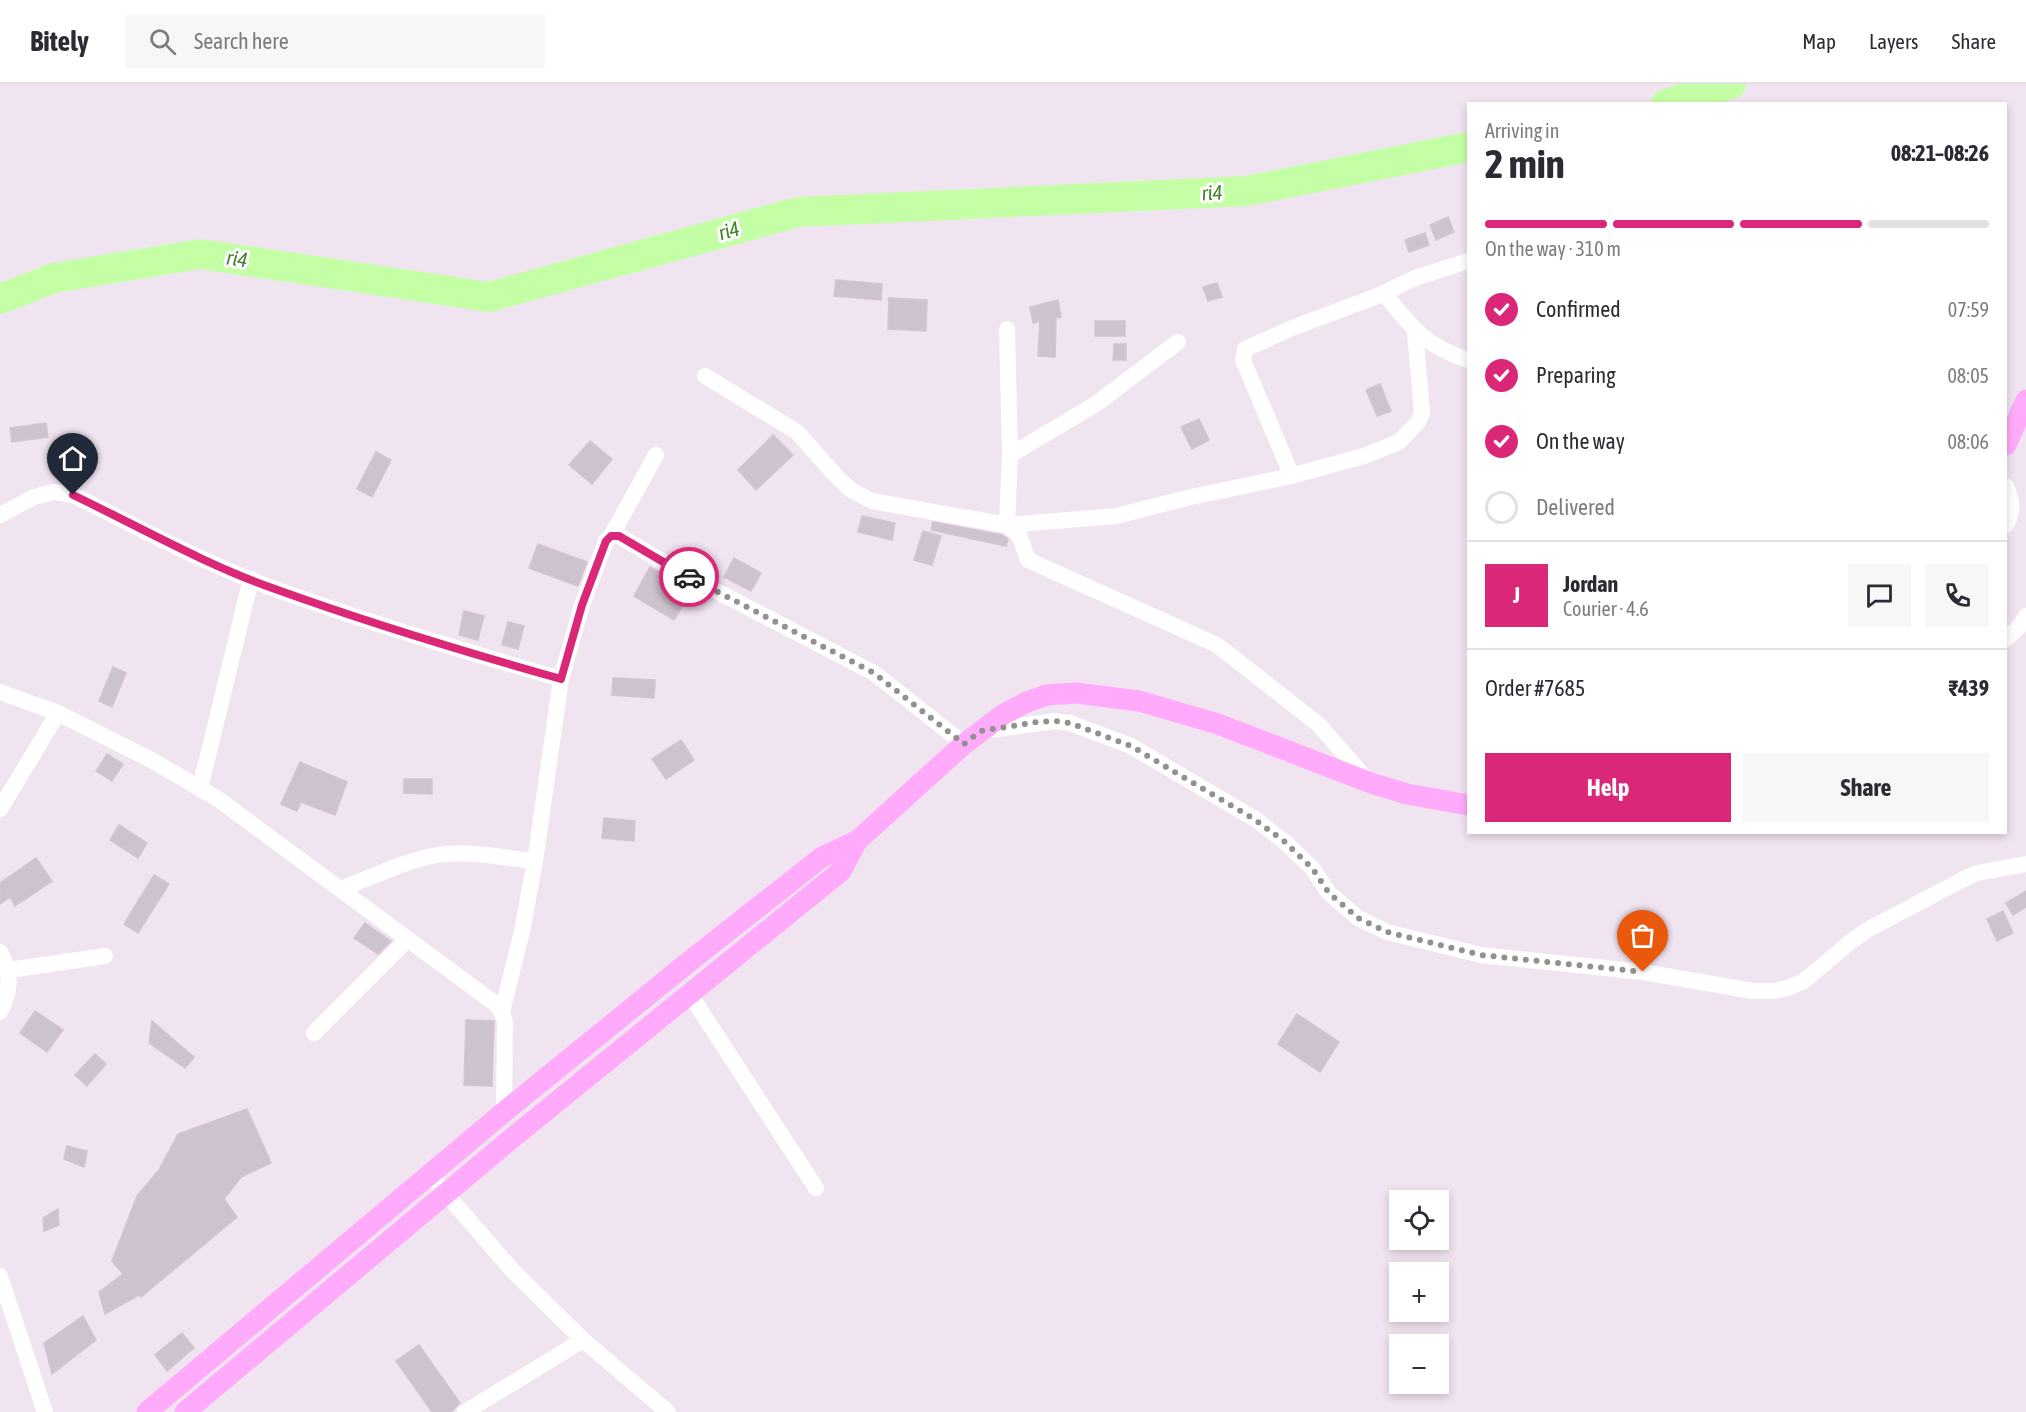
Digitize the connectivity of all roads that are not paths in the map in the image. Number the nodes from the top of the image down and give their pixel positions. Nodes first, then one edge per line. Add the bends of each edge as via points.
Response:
1 (1467, 261) edge
2 (1384, 293) junction
3 (1007, 329) dead end
4 (1415, 332) junction
5 (1178, 342) dead end
6 (1467, 360) edge
7 (705, 376) dead end
8 (2026, 400) edge
9 (2007, 443) edge
10 (656, 455) dead end
11 (1011, 455) junction
12 (1292, 476) junction
13 (2007, 488) edge
14 (0, 515) edge
15 (2007, 523) edge
16 (1007, 525) junction
17 (611, 536) junction
18 (251, 579) junction
19 (2026, 616) edge
20 (2007, 638) edge
21 (561, 679) junction
22 (0, 692) edge
23 (57, 713) junction
24 (981, 731) junction
25 (964, 744) junction
26 (1371, 783) junction
27 (200, 788) junction
28 (1467, 805) edge
29 (0, 809) edge
30 (857, 841) junction
31 (535, 861) junction
32 (2026, 864) edge
33 (341, 890) junction
34 (408, 939) junction
35 (0, 952) edge
36 (105, 956) dead end
37 (9, 970) junction
38 (689, 993) junction
39 (0, 1012) edge
40 (502, 1012) junction
41 (314, 1033) dead end
42 (504, 1112) junction
43 (430, 1175) junction
44 (816, 1188) dead end
45 (446, 1195) junction
46 (0, 1276) edge
47 (583, 1340) junction
48 (660, 1409) edge
49 (45, 1412) edge
50 (147, 1412) edge
51 (185, 1412) edge
52 (465, 1412) edge

1 - 2 street
2 - 4 street
2 - 12 street via 1245,349 1244,360
3 - 11 street
4 - 6 street
4 - 12 street via 1422,413 1409,433 1385,449
5 - 11 street via 1096,404
7 - 16 street via 797,432 851,490 872,501
8 - 9 main road
10 - 17 street
11 - 16 street
12 - 16 street via 1116,516
13 - 15 street via 2012,508
14 - 18 street via 33,497 54,492 73,495
16 - 26 street via 1020,535 1028,560 1217,645 1318,724
17 - 21 street via 582,605
17 - 25 street via 619,536 874,673
18 - 21 street via 447,646
18 - 27 street
19 - 20 street
21 - 31 street
22 - 23 street
23 - 27 street
23 - 29 street
24 - 25 main road
24 - 26 main road via 1004,714 1047,695 1106,696 1139,701 1218,724
24 - 32 street via 1055,721 1131,746 1254,819 1285,842 1312,868 1329,893 1358,918 1387,932 1481,955 1643,972 1753,991 1774,991 1804,981 1868,930 1977,873
25 - 30 main road
26 - 28 main road
27 - 33 street
30 - 38 main road via 841,871
30 - 42 main road via 822,857
31 - 33 street via 440,855 404,864
31 - 40 street
33 - 34 street
34 - 40 street
34 - 41 street
35 - 37 street
36 - 37 street
37 - 39 street via 8,993
38 - 44 street
38 - 45 main road
40 - 42 street
42 - 43 main road
43 - 45 street
43 - 50 main road
45 - 47 street via 512,1270
45 - 51 main road
46 - 49 street
47 - 48 street
47 - 52 street

